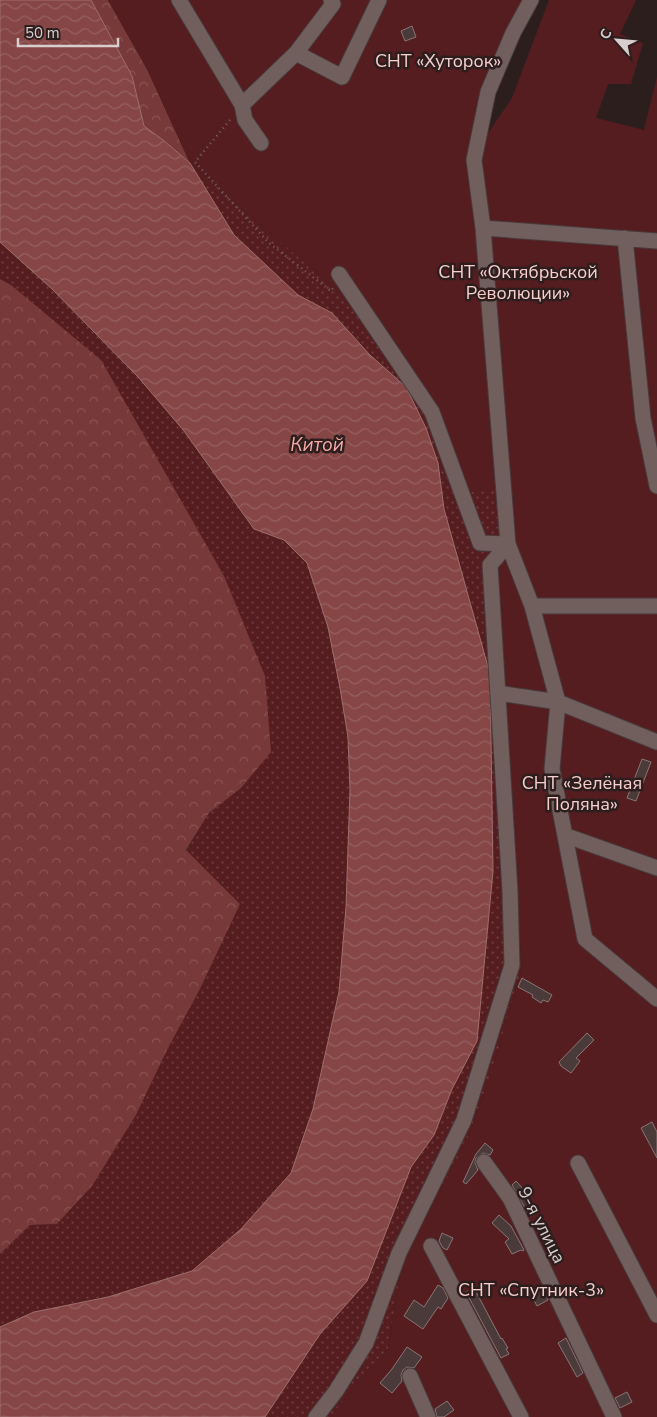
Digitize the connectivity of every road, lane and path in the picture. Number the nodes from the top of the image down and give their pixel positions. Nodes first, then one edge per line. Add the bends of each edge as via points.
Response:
1 (179, 0) edge
2 (330, 0) edge
3 (379, 0) edge
4 (531, 0) edge
5 (296, 53) junction
6 (242, 105) junction
7 (261, 143) dead end
8 (482, 228) junction
9 (625, 238) junction
10 (657, 241) edge
11 (339, 274) joint
12 (657, 486) edge
13 (508, 544) junction
14 (532, 606) junction
15 (657, 606) edge
16 (498, 693) junction
17 (558, 702) junction
18 (657, 742) edge
19 (566, 836) junction
20 (657, 868) edge
21 (657, 999) edge
22 (484, 1162) dead end
23 (578, 1164) dead end
24 (432, 1246) dead end
25 (657, 1315) edge
26 (410, 1376) dead end
27 (316, 1417) edge
28 (428, 1417) edge
29 (521, 1417) edge
30 (614, 1417) edge

1 - 6 street
2 - 5 street via 333,4
3 - 5 street via 342,77
4 - 8 street via 488,92 474,160
5 - 6 street
6 - 7 street via 245,120
6 - 11 path via 195,162 269,243 331,291
8 - 9 street
8 - 13 street
9 - 10 street
9 - 12 street via 643,418
11 - 13 street via 432,412 480,543
13 - 14 street
13 - 16 street via 490,565
14 - 15 street
14 - 17 street
16 - 17 street
16 - 27 street via 512,964 464,1120 399,1253 366,1343
17 - 18 street
17 - 19 street via 552,769
19 - 20 street
19 - 21 street via 585,939
22 - 30 street, 9-я улица via 510,1198
23 - 25 street
24 - 29 street
26 - 28 street

